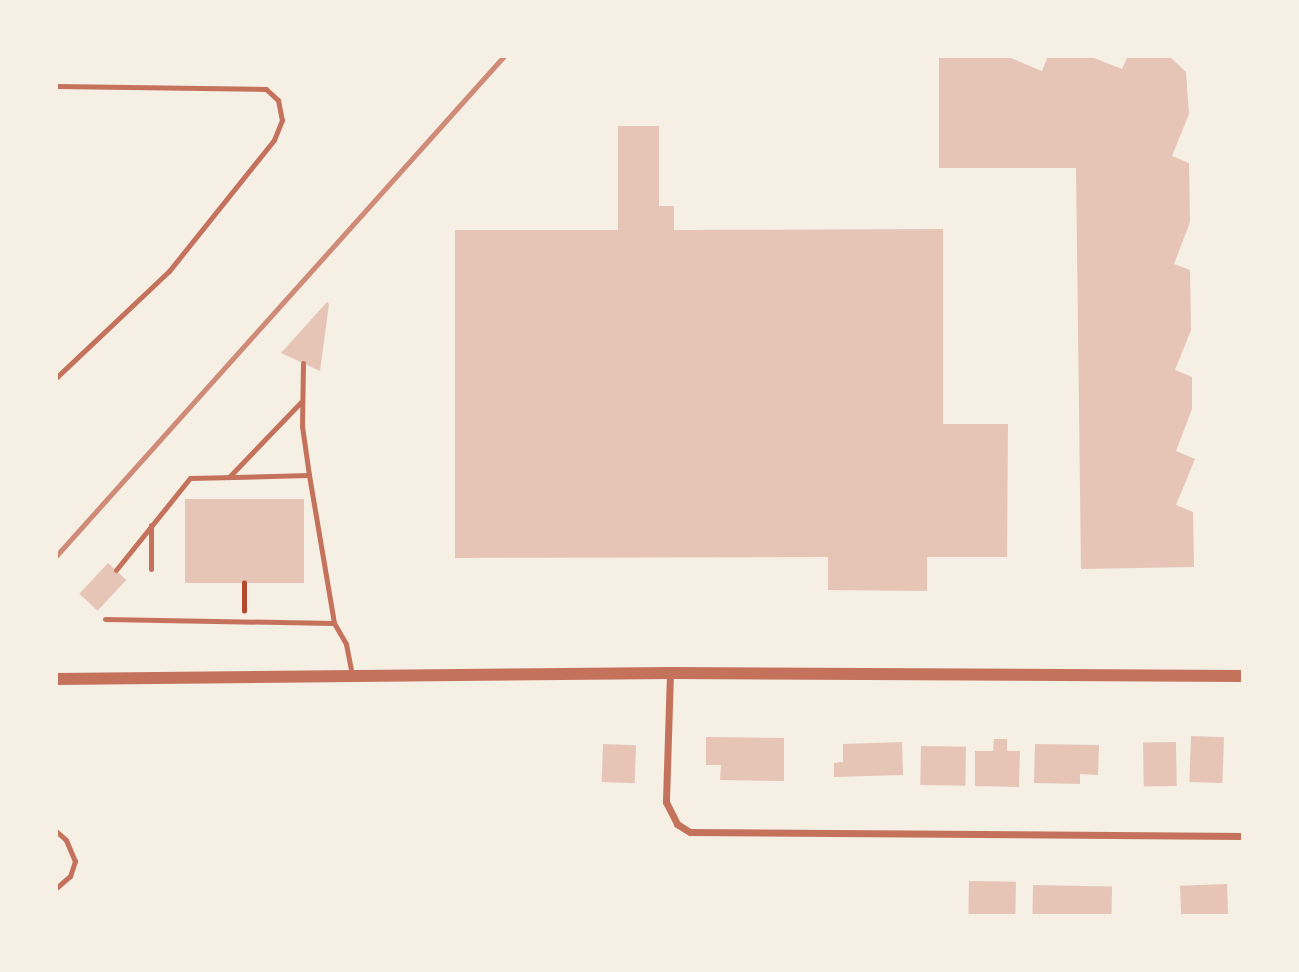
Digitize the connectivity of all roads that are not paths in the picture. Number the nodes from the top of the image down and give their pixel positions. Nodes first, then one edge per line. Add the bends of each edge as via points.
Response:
1 (56, 86) edge
2 (303, 363) dead end
3 (56, 378) edge
4 (301, 402) junction
5 (309, 475) junction
6 (229, 477) junction
7 (151, 522) junction
8 (151, 569) dead end
9 (116, 570) dead end
10 (105, 619) dead end
11 (334, 623) junction
12 (670, 673) junction
13 (352, 676) junction
14 (1243, 676) edge
15 (56, 679) edge
16 (56, 831) edge
17 (1243, 836) edge
18 (56, 888) edge

1 - 3 lane via 266,89 278,100 282,120 274,140 169,271
2 - 4 lane
4 - 5 lane
4 - 6 lane
5 - 6 lane
5 - 11 lane
6 - 7 lane via 190,478
7 - 8 lane
7 - 9 lane
10 - 11 lane
11 - 13 lane via 346,645
12 - 13 street
12 - 14 street
12 - 17 street via 666,802 677,824 690,832
13 - 15 street
16 - 18 lane via 66,840 75,861 70,876

